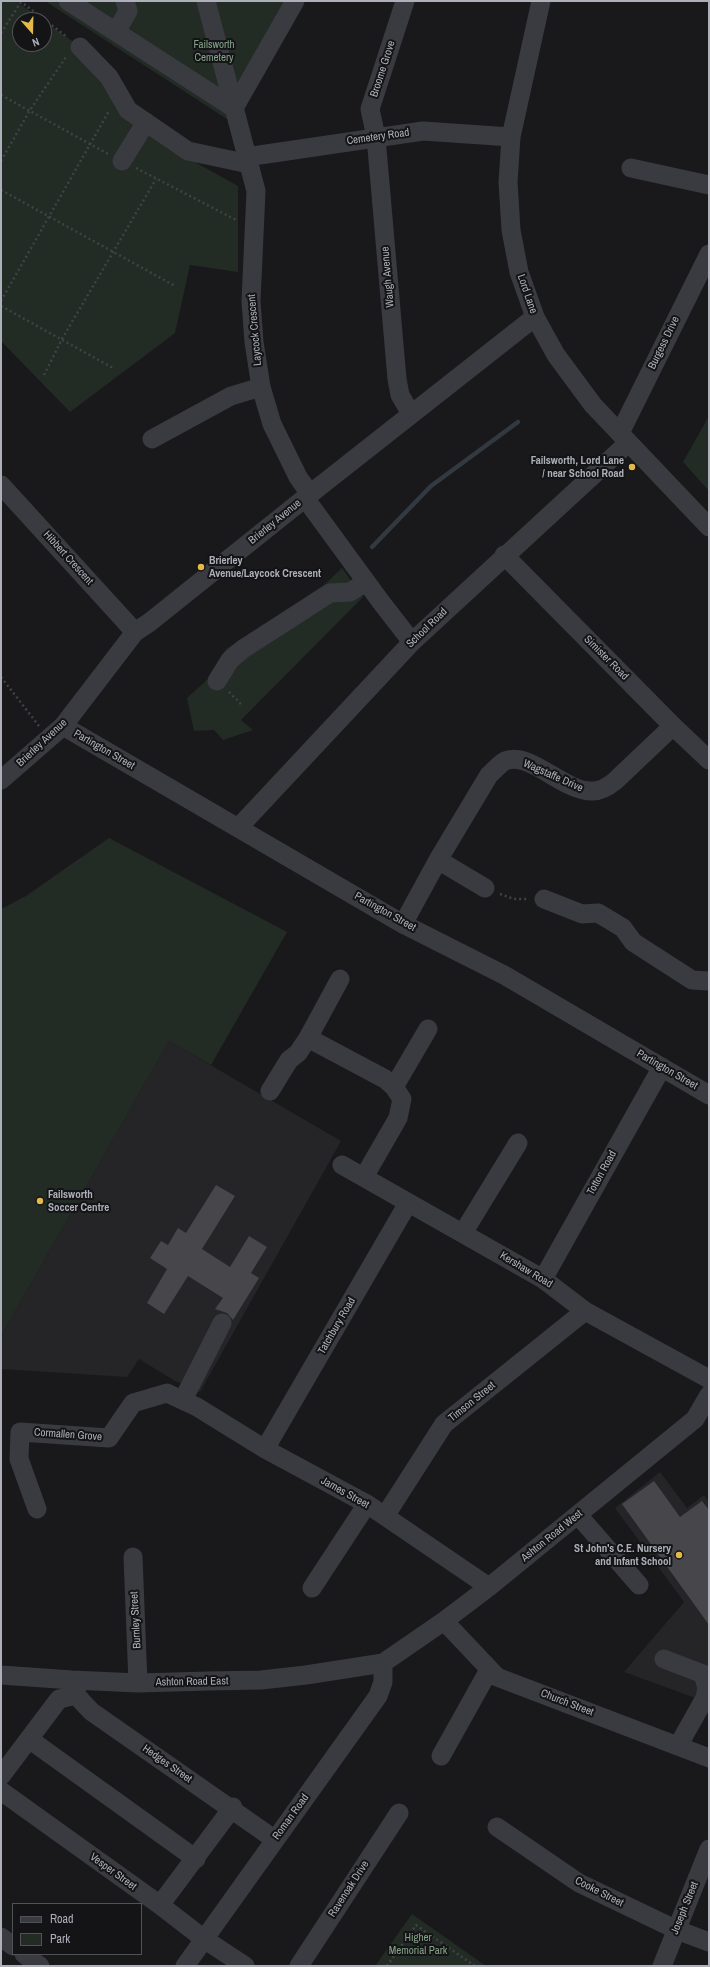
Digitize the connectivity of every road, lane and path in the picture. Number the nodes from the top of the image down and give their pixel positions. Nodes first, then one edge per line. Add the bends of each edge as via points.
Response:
1 (21, 1) edge
2 (68, 1) edge
3 (125, 1) edge
4 (206, 1) edge
5 (295, 1) edge
6 (405, 1) edge
7 (541, 1) edge
8 (116, 32) junction
9 (1, 33) edge
10 (78, 45) junction
11 (111, 108) dead end
12 (234, 108) junction
13 (146, 122) junction
14 (376, 137) junction
15 (511, 137) junction
16 (1, 161) edge
17 (122, 161) dead end
18 (248, 161) junction
19 (632, 168) dead end
20 (156, 179) dead end
21 (709, 185) edge
22 (1, 190) edge
23 (48, 216) junction
24 (112, 251) junction
25 (709, 254) edge
26 (175, 286) dead end
27 (1, 301) edge
28 (1, 306) edge
29 (535, 317) junction
30 (62, 339) junction
31 (113, 368) dead end
32 (44, 375) dead end
33 (261, 387) junction
34 (411, 414) junction
35 (624, 438) junction
36 (152, 439) dead end
37 (1, 484) edge
38 (307, 496) junction
39 (709, 527) edge
40 (504, 555) junction
41 (366, 582) junction
42 (135, 632) junction
43 (412, 642) junction
44 (1, 677) edge
45 (217, 681) dead end
46 (63, 726) junction
47 (673, 726) junction
48 (48, 739) junction
49 (709, 760) edge
50 (1, 780) edge
51 (238, 828) junction
52 (438, 860) junction
53 (484, 888) joint
54 (544, 899) joint
55 (403, 924) junction
56 (340, 979) dead end
57 (709, 981) edge
58 (428, 1029) dead end
59 (308, 1038) junction
60 (662, 1067) junction
61 (394, 1087) junction
62 (270, 1091) dead end
63 (709, 1095) edge
64 (518, 1143) dead end
65 (342, 1165) dead end
66 (364, 1177) junction
67 (408, 1203) junction
68 (463, 1233) junction
69 (543, 1279) junction
70 (585, 1310) junction
71 (222, 1323) dead end
72 (709, 1379) edge
73 (709, 1395) edge
74 (190, 1403) junction
75 (265, 1449) junction
76 (367, 1504) junction
77 (37, 1508) dead end
78 (578, 1515) junction
79 (385, 1516) junction
80 (133, 1557) dead end
81 (639, 1585) dead end
82 (489, 1587) junction
83 (312, 1588) dead end
84 (444, 1621) junction
85 (664, 1659) dead end
86 (383, 1663) junction
87 (489, 1670) junction
88 (1, 1675) edge
89 (138, 1683) junction
90 (74, 1688) junction
91 (29, 1739) junction
92 (678, 1746) junction
93 (441, 1756) dead end
94 (709, 1758) edge
95 (1, 1776) edge
96 (1, 1792) edge
97 (232, 1808) junction
98 (399, 1813) dead end
99 (497, 1827) dead end
100 (274, 1839) junction
101 (709, 1850) edge
102 (196, 1859) junction
103 (160, 1905) junction
104 (677, 1930) junction
105 (1, 1937) edge
106 (204, 1939) junction
107 (709, 1942) edge
108 (12, 1945) edge
109 (25, 1955) edge
110 (40, 1966) edge
111 (185, 1966) edge
112 (245, 1966) edge
113 (299, 1966) edge
114 (387, 1966) edge
115 (475, 1966) edge
116 (662, 1966) edge

1 - 9 path
1 - 10 path
2 - 8 street
3 - 8 street via 128,11
4 - 12 street, Laycock Crescent
5 - 12 street
6 - 14 street, Broome Grove via 370,109
7 - 15 street, Lord Lane
8 - 12 street
10 - 13 street via 109,77 128,110
10 - 16 path via 30,110
11 - 23 path
12 - 18 street, Laycock Crescent
13 - 17 street
13 - 18 street via 188,151
14 - 15 street, Cemetery Road via 423,131
14 - 18 street, Cemetery Road
14 - 34 street, Waugh Avenue via 397,379 400,395
15 - 29 street, Lord Lane via 508,182 511,230 519,272
18 - 33 street, Laycock Crescent via 256,190 251,301
19 - 21 street
20 - 24 path
22 - 23 path
23 - 24 path
23 - 27 path
24 - 26 path
24 - 30 path
25 - 35 street, Burgess Drive
28 - 30 path
29 - 34 street, Brierley Avenue
29 - 35 street, Lord Lane via 556,355 593,405
30 - 31 path
30 - 32 path
33 - 36 street via 231,396
33 - 38 street, Laycock Crescent via 272,424
34 - 38 street, Brierley Avenue
35 - 39 street, Lord Lane
35 - 40 street, School Road
37 - 42 street, Hibbert Crescent
38 - 41 street, Laycock Crescent
38 - 42 street, Brierley Avenue
40 - 43 street, School Road
40 - 47 street, Simister Road
41 - 43 street, Laycock Crescent
41 - 45 street via 350,592 330,593 243,648 230,660
42 - 46 street, Brierley Avenue
43 - 51 street, School Road
44 - 48 path
46 - 48 street, Brierley Avenue
46 - 51 street, Partington Street
47 - 49 street, Simister Road
47 - 52 street, Wagstaffe Drive via 615,781 606,788 594,791 584,791 570,786 526,762 506,761 489,775
48 - 50 street, Brierley Avenue
51 - 55 street, Partington Street
52 - 53 street
52 - 55 street, Wagstaffe Drive
53 - 54 path via 514,899
54 - 57 street via 582,914 598,913 623,928 633,942 692,980
55 - 60 street, Partington Street via 504,975
56 - 59 street
58 - 61 street
59 - 61 street via 385,1079
59 - 62 street via 298,1053 289,1060
60 - 63 street, Partington Street
60 - 69 street, Totton Road
61 - 66 street via 402,1099 398,1118
64 - 68 street
65 - 66 street, Kershaw Road
66 - 67 street, Kershaw Road
67 - 68 street, Kershaw Road
67 - 75 street, Tatchbury Road
68 - 69 street, Kershaw Road
69 - 70 street, Kershaw Road
70 - 72 street, Kershaw Road
70 - 79 street, Timson Street via 444,1424
71 - 74 street
73 - 78 street, Ashton Road West via 695,1419
74 - 75 street, James Street
74 - 77 street, Cormallen Grove via 167,1392 134,1403 109,1438 20,1432 19,1459
75 - 76 street, James Street
76 - 79 street, James Street
76 - 83 street
78 - 81 street
78 - 82 street, Ashton Road West
79 - 82 street, James Street
80 - 89 street, Burnley Street
82 - 84 street, Ashton Road West
84 - 86 street, Ashton Road West
84 - 87 street, Church Street
85 - 92 street via 703,1674 707,1688 705,1698
86 - 89 street, Ashton Road East via 261,1680
86 - 100 street, Roman Road via 383,1682 378,1696
87 - 92 street, Church Street via 497,1676
87 - 93 street
88 - 90 street, Ashton Road East
89 - 90 street, Ashton Road East
90 - 91 street via 59,1699
90 - 97 street, Hedges Street via 92,1712
91 - 95 street
91 - 102 street
92 - 94 street, Church Street
96 - 103 street, Vesper Street
97 - 100 street, Hedges Street
97 - 102 street
98 - 113 street, Ravenoak Drive
99 - 104 street, Cooke Street via 579,1883
100 - 106 street, Roman Road
101 - 104 street, Joseph Street
102 - 103 street
103 - 106 street, Vesper Street
104 - 107 street, Cooke Street
104 - 116 street, Joseph Street
105 - 108 street
106 - 111 street, Roman Road
106 - 112 street, Vesper Street
109 - 110 street
114 - 115 path via 416,1925

